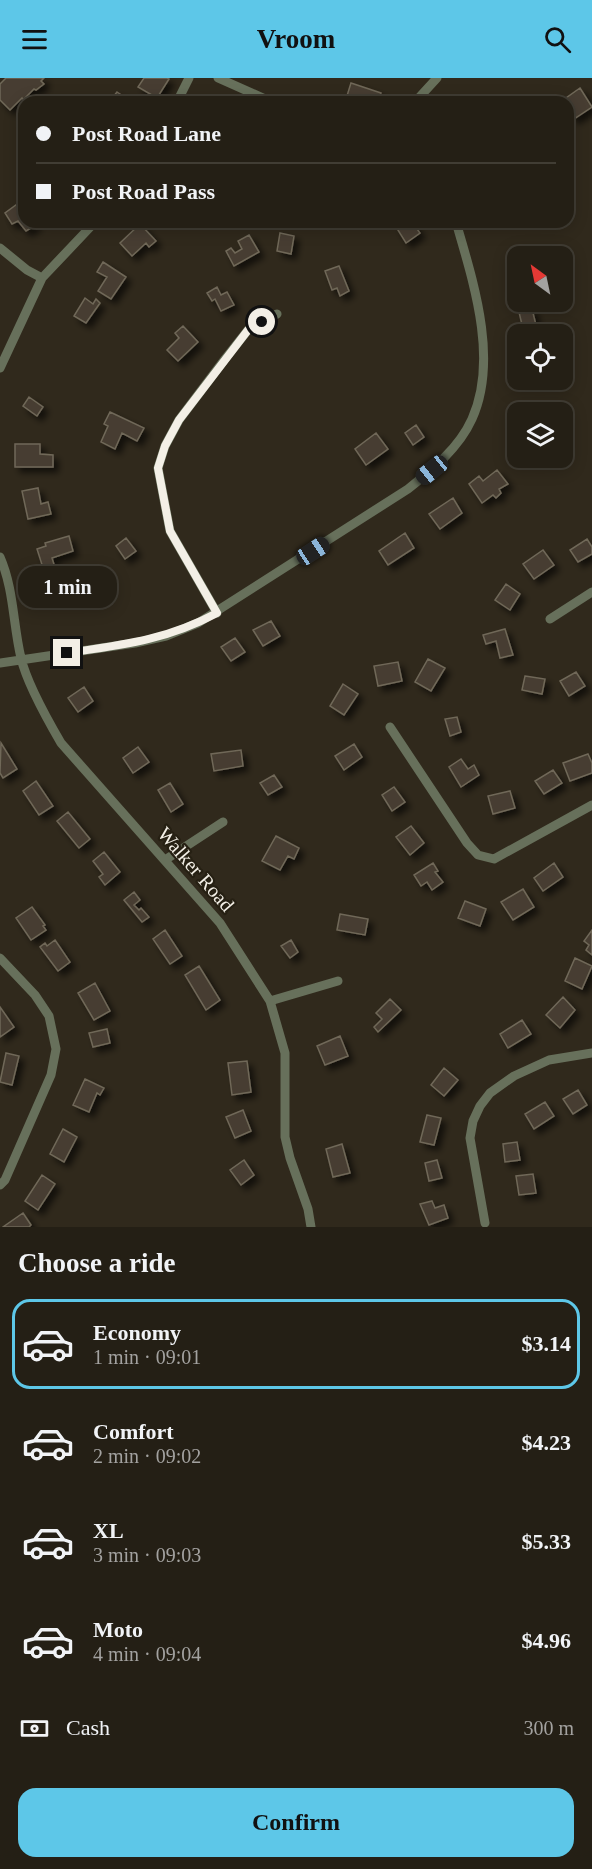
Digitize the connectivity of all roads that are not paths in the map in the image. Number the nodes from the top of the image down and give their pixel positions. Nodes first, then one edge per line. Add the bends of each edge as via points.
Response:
1 (189, 78) edge
2 (218, 78) edge
3 (437, 78) edge
4 (180, 96) edge
5 (258, 96) edge
6 (420, 96) edge
7 (89, 228) edge
8 (458, 228) edge
9 (0, 248) edge
10 (42, 278) junction
11 (277, 314) dead end
12 (0, 368) edge
13 (0, 557) edge
14 (592, 592) edge
15 (217, 613) junction
16 (550, 619) dead end
17 (21, 659) junction
18 (0, 663) edge
19 (390, 727) dead end
20 (592, 804) edge
21 (224, 822) dead end
22 (165, 860) junction
23 (0, 958) edge
24 (338, 981) dead end
25 (270, 1001) junction
26 (592, 1053) edge
27 (0, 1185) edge
28 (485, 1223) dead end
29 (311, 1227) edge

1 - 4 street
2 - 5 street
3 - 6 street
7 - 10 street
8 - 15 street via 483,334 485,363 472,418 455,446 408,489
9 - 10 street
10 - 12 street
11 - 15 street via 248,330 225,359 179,420 158,468 170,531
13 - 17 street, Walker Road
14 - 16 street
15 - 17 street via 166,636
17 - 18 street
17 - 22 street, Walker Road via 61,743
19 - 20 street via 478,855 494,859
21 - 22 street
22 - 25 street, Walker Road via 220,924
23 - 27 street via 49,1016 56,1049 51,1075
24 - 25 street
25 - 29 street, Walker Road via 285,1053 285,1137
26 - 28 street via 549,1060 513,1076 480,1106 470,1138

